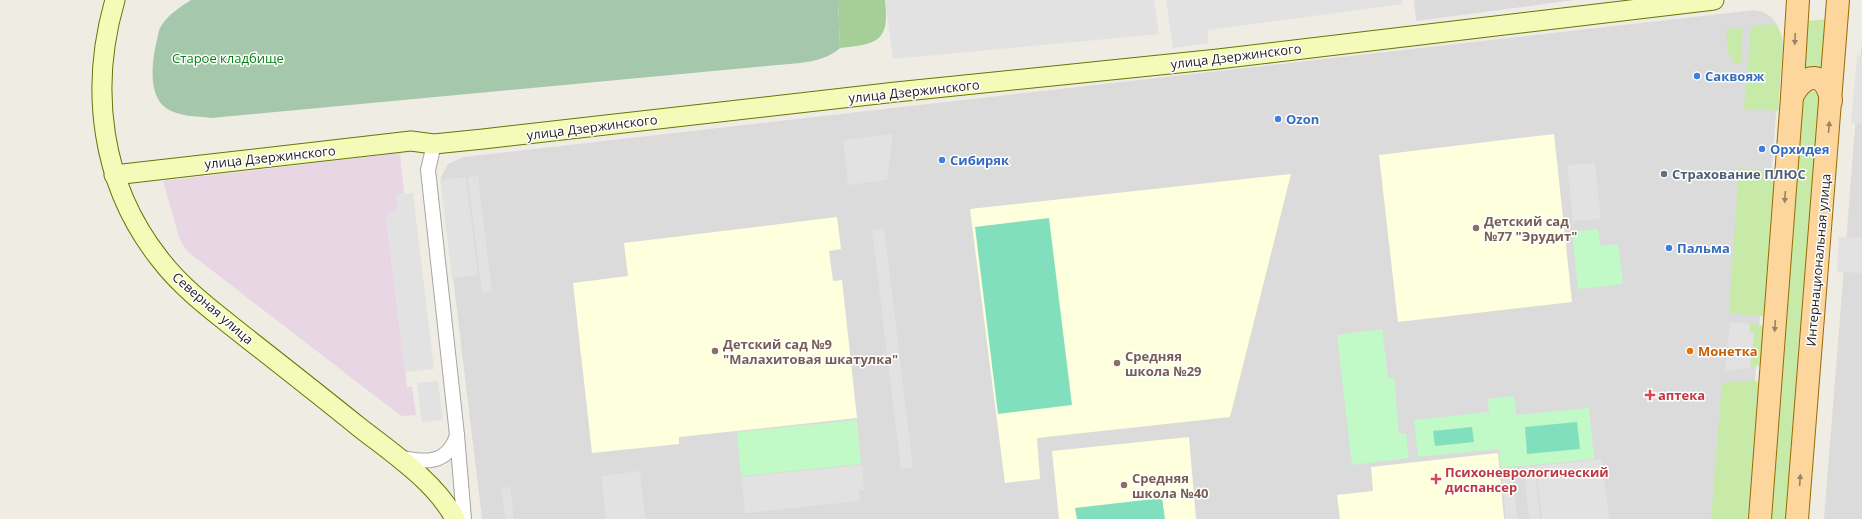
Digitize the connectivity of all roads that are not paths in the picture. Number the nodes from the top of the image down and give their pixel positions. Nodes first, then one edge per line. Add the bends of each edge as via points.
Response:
1 (115, 0) edge
2 (1714, 0) edge
3 (1798, 0) edge
4 (1838, 0) edge
5 (1792, 97) junction
6 (1831, 101) junction
7 (434, 144) junction
8 (114, 175) junction
9 (457, 435) junction
10 (396, 456) junction
11 (455, 519) edge
12 (464, 519) edge
13 (1760, 519) edge
14 (1797, 519) edge

1 - 8 street, Северная улица via 105,42 102,82 105,137
2 - 7 street, улица Дзержинского via 1218,59
3 -> 5 main road
4 - 6 main road, Интернациональная улица
5 - 6 main road via 1801,83 1812,78 1826,84
5 -> 13 main road
14 -> 6 main road, Интернациональная улица
7 - 8 street, улица Дзержинского via 411,141
7 - 9 street via 428,170
8 - 10 street, Северная улица via 123,199 143,236 181,283
9 - 10 street via 451,448 442,457 420,461
9 - 12 street
10 - 11 street, Северная улица via 436,492

